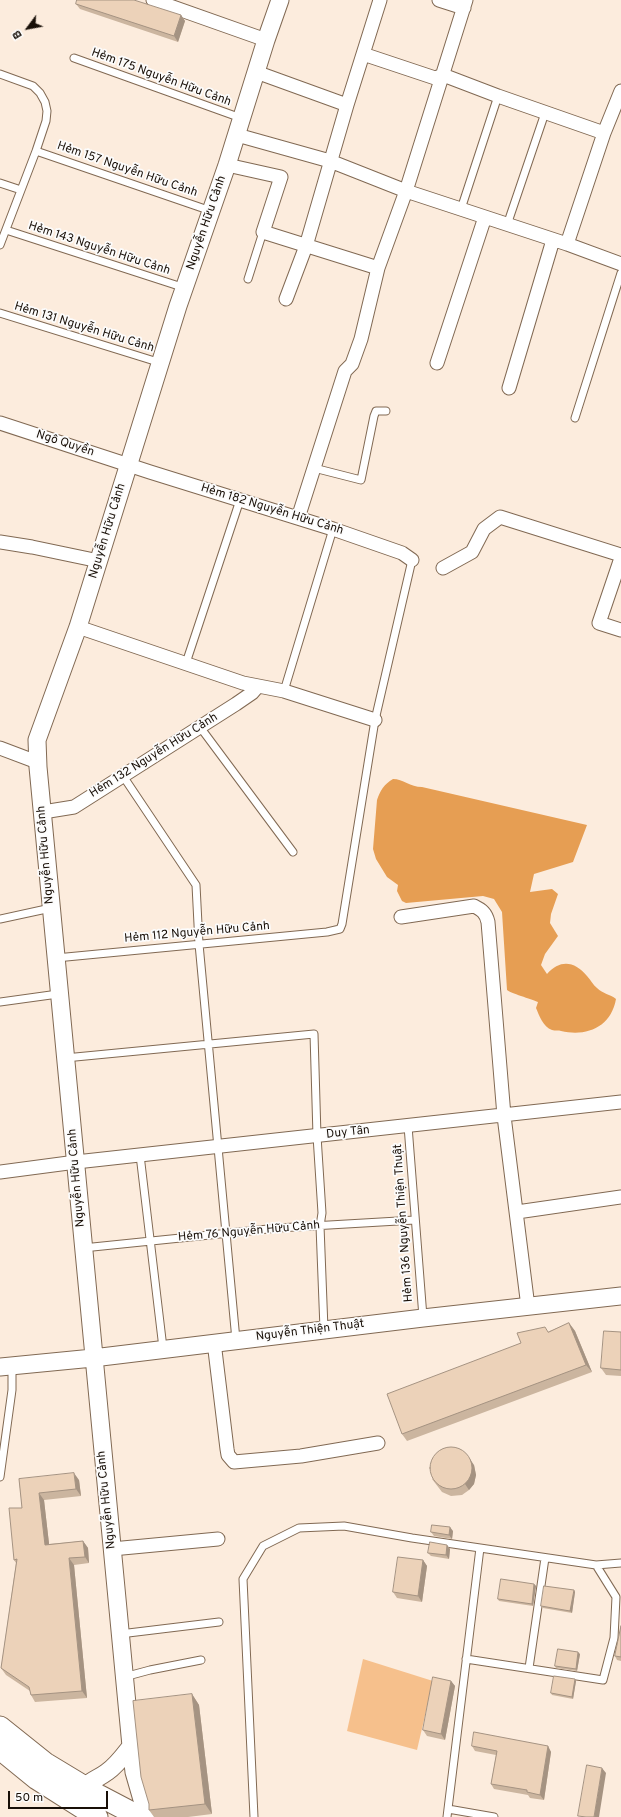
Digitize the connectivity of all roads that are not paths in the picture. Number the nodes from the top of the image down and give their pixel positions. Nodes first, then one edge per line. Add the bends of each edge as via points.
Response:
1 (280, 0) edge
2 (380, 0) edge
3 (439, 0) edge
4 (158, 1) edge
5 (465, 4) edge
6 (266, 40) junction
7 (363, 54) junction
8 (74, 58) dead end
9 (256, 72) junction
10 (0, 74) edge
11 (443, 75) junction
12 (621, 90) edge
13 (498, 96) junction
14 (347, 105) junction
15 (545, 113) junction
16 (241, 118) junction
17 (604, 133) junction
18 (237, 135) junction
19 (36, 151) junction
20 (330, 161) junction
21 (227, 165) junction
22 (0, 183) edge
23 (21, 190) junction
24 (406, 191) junction
25 (461, 208) junction
26 (211, 211) junction
27 (485, 217) junction
28 (507, 225) junction
29 (6, 230) junction
30 (263, 232) junction
31 (553, 240) junction
32 (567, 244) junction
33 (0, 246) edge
34 (306, 246) junction
35 (621, 264) edge
36 (378, 268) junction
37 (621, 273) edge
38 (248, 279) dead end
39 (185, 288) junction
40 (286, 300) dead end
41 (0, 313) edge
42 (161, 363) junction
43 (437, 363) dead end
44 (509, 388) dead end
45 (386, 411) dead end
46 (575, 418) dead end
47 (0, 423) edge
48 (129, 465) junction
49 (314, 468) junction
50 (240, 500) junction
51 (298, 518) junction
52 (333, 529) junction
53 (0, 542) edge
54 (621, 555) edge
55 (621, 558) edge
56 (412, 560) joint
57 (99, 561) junction
58 (443, 568) dead end
59 (78, 627) junction
60 (621, 630) edge
61 (186, 664) junction
62 (258, 686) junction
63 (284, 691) junction
64 (375, 720) junction
65 (200, 727) junction
66 (0, 748) edge
67 (37, 762) junction
68 (123, 776) junction
69 (42, 812) junction
70 (293, 852) dead end
71 (50, 908) junction
72 (401, 917) dead end
73 (0, 919) edge
74 (199, 944) junction
75 (55, 958) junction
76 (58, 994) junction
77 (0, 1002) edge
78 (208, 1044) junction
79 (65, 1058) junction
80 (621, 1102) edge
81 (504, 1116) junction
82 (408, 1126) junction
83 (317, 1136) junction
84 (218, 1146) junction
85 (140, 1155) junction
86 (76, 1162) junction
87 (0, 1172) edge
88 (621, 1197) edge
89 (517, 1212) junction
90 (415, 1220) junction
91 (320, 1226) junction
92 (226, 1233) junction
93 (151, 1242) junction
94 (83, 1248) junction
95 (621, 1296) edge
96 (528, 1307) junction
97 (423, 1318) junction
98 (324, 1329) junction
99 (236, 1340) junction
100 (214, 1342) junction
101 (162, 1348) junction
102 (93, 1358) junction
103 (6, 1367) edge
104 (378, 1443) dead end
105 (0, 1477) edge
106 (218, 1539) dead end
107 (480, 1548) junction
108 (112, 1549) junction
109 (545, 1558) junction
110 (621, 1563) edge
111 (596, 1565) junction
112 (219, 1622) dead end
113 (120, 1634) junction
114 (466, 1659) junction
115 (201, 1660) dead end
116 (529, 1668) junction
117 (124, 1678) junction
118 (0, 1727) edge
119 (131, 1746) junction
120 (0, 1749) edge
121 (80, 1795) junction
122 (448, 1809) junction
123 (97, 1817) edge
124 (140, 1817) edge
125 (147, 1817) edge
126 (254, 1817) edge
127 (447, 1817) edge
128 (494, 1817) edge

1 - 6 street, Nguyễn Hữu Cảnh
2 - 7 street
3 - 5 street
4 - 6 street
5 - 11 street
6 - 9 street, Nguyễn Hữu Cảnh
7 - 11 street via 435,78
7 - 14 street
8 - 16 lane, Hẻm 175 Nguyễn Hữu Cảnh
9 - 14 street
9 - 16 street, Nguyễn Hữu Cảnh
10 - 19 lane via 33,86 45,102 46,122
11 - 13 street
11 - 24 street
12 - 17 street
13 - 15 street
13 - 25 lane
14 - 20 street
15 - 17 street
15 - 28 lane
16 - 18 street, Nguyễn Hữu Cảnh
17 - 32 street
18 - 20 street
18 - 21 street, Nguyễn Hữu Cảnh
19 - 23 lane
19 - 26 lane, Hẻm 157 Nguyễn Hữu Cảnh
20 - 24 street
20 - 34 street
21 - 26 street, Nguyễn Hữu Cảnh
21 - 30 street via 281,177
22 - 23 lane
23 - 29 lane
24 - 25 street
24 - 36 street
25 - 27 street
26 - 39 street, Nguyễn Hữu Cảnh
27 - 28 street
27 - 43 street
28 - 31 street
29 - 33 lane
29 - 39 lane, Hẻm 143 Nguyễn Hữu Cảnh
30 - 34 street
30 - 38 lane
31 - 32 street
31 - 44 street
32 - 35 street
34 - 36 street
34 - 40 street
36 - 49 street via 361,339 352,364 345,370
37 - 46 lane
39 - 42 street, Nguyễn Hữu Cảnh
41 - 42 lane, Hẻm 131 Nguyễn Hữu Cảnh
42 - 48 street, Nguyễn Hữu Cảnh
45 - 49 lane via 376,411 374,416 361,480
47 - 48 street, Ngô Quyền
48 - 50 street, Hẻm 182 Nguyễn Hữu Cảnh
48 - 57 street, Nguyễn Hữu Cảnh
49 - 51 street
50 - 51 street, Hẻm 182 Nguyễn Hữu Cảnh
50 - 61 lane
51 - 52 street, Hẻm 182 Nguyễn Hữu Cảnh
52 - 56 street, Hẻm 182 Nguyễn Hữu Cảnh via 402,553
52 - 63 lane
53 - 57 street
54 - 58 street via 500,517 484,529 472,552
55 - 60 street via 599,623
56 - 64 lane
57 - 59 street, Nguyễn Hữu Cảnh
59 - 61 street
59 - 67 street, Nguyễn Hữu Cảnh via 37,740
61 - 62 street
62 - 63 street
62 - 65 street, Hẻm 132 Nguyễn Hữu Cảnh via 252,693
63 - 64 street
64 - 74 lane, Hẻm 112 Nguyễn Hữu Cảnh via 340,929
65 - 68 street, Hẻm 132 Nguyễn Hữu Cảnh
65 - 70 lane
66 - 67 street
67 - 69 street, Nguyễn Hữu Cảnh
68 - 69 street, Hẻm 132 Nguyễn Hữu Cảnh via 74,807
68 - 74 lane via 196,885
69 - 71 street, Nguyễn Hữu Cảnh
71 - 73 lane
71 - 75 street, Nguyễn Hữu Cảnh
72 - 81 street via 474,906 486,915
74 - 75 lane, Hẻm 112 Nguyễn Hữu Cảnh
74 - 78 lane
75 - 76 street, Nguyễn Hữu Cảnh
76 - 77 lane
76 - 79 street, Nguyễn Hữu Cảnh
78 - 79 lane
78 - 83 lane via 314,1034
78 - 84 lane
79 - 86 street, Nguyễn Hữu Cảnh
80 - 81 street, Duy Tân
81 - 82 street, Duy Tân
81 - 89 street
82 - 83 street, Duy Tân
82 - 90 lane, Hẻm 136 Nguyễn Thiện Thuật
83 - 84 street, Duy Tân
83 - 91 lane via 322,1213
84 - 85 street, Duy Tân
84 - 92 lane
85 - 86 street, Duy Tân
85 - 93 lane
86 - 87 street, Duy Tân
86 - 94 street, Nguyễn Hữu Cảnh
88 - 89 street
89 - 96 street
90 - 91 lane, Hẻm 76 Nguyễn Hữu Cảnh
90 - 97 lane, Hẻm 136 Nguyễn Thiện Thuật
91 - 92 lane, Hẻm 76 Nguyễn Hữu Cảnh
91 - 98 lane
92 - 93 lane, Hẻm 76 Nguyễn Hữu Cảnh
92 - 99 lane
93 - 94 lane, Hẻm 76 Nguyễn Hữu Cảnh
93 - 101 lane
94 - 102 street, Nguyễn Hữu Cảnh
95 - 96 street, Nguyễn Thiện Thuật
96 - 97 street, Nguyễn Thiện Thuật
97 - 98 street, Nguyễn Thiện Thuật
98 - 99 street, Nguyễn Thiện Thuật
99 - 100 street, Nguyễn Thiện Thuật
100 - 101 street, Nguyễn Thiện Thuật
100 - 104 street via 228,1455 234,1462 301,1456
101 - 102 street, Nguyễn Thiện Thuật
102 - 103 street, Nguyễn Thiện Thuật
102 - 108 street, Nguyễn Hữu Cảnh
103 - 105 lane via 12,1390
106 - 108 street
107 - 109 lane
107 - 114 lane
107 - 126 lane via 344,1526 299,1528 263,1546 243,1579
108 - 113 street, Nguyễn Hữu Cảnh
109 - 111 lane
109 - 116 lane
110 - 111 lane
111 - 116 lane via 616,1597 614,1638 603,1680
112 - 113 lane
113 - 117 street, Nguyễn Hữu Cảnh
114 - 116 lane
114 - 122 lane
115 - 117 lane
117 - 119 street, Nguyễn Hữu Cảnh
118 - 121 main road via 45,1762
119 - 121 street via 108,1772
119 - 125 street, Nguyễn Hữu Cảnh via 134,1772
120 - 121 main road via 37,1779
121 - 123 main road
121 - 124 main road
122 - 127 lane
122 - 128 lane

